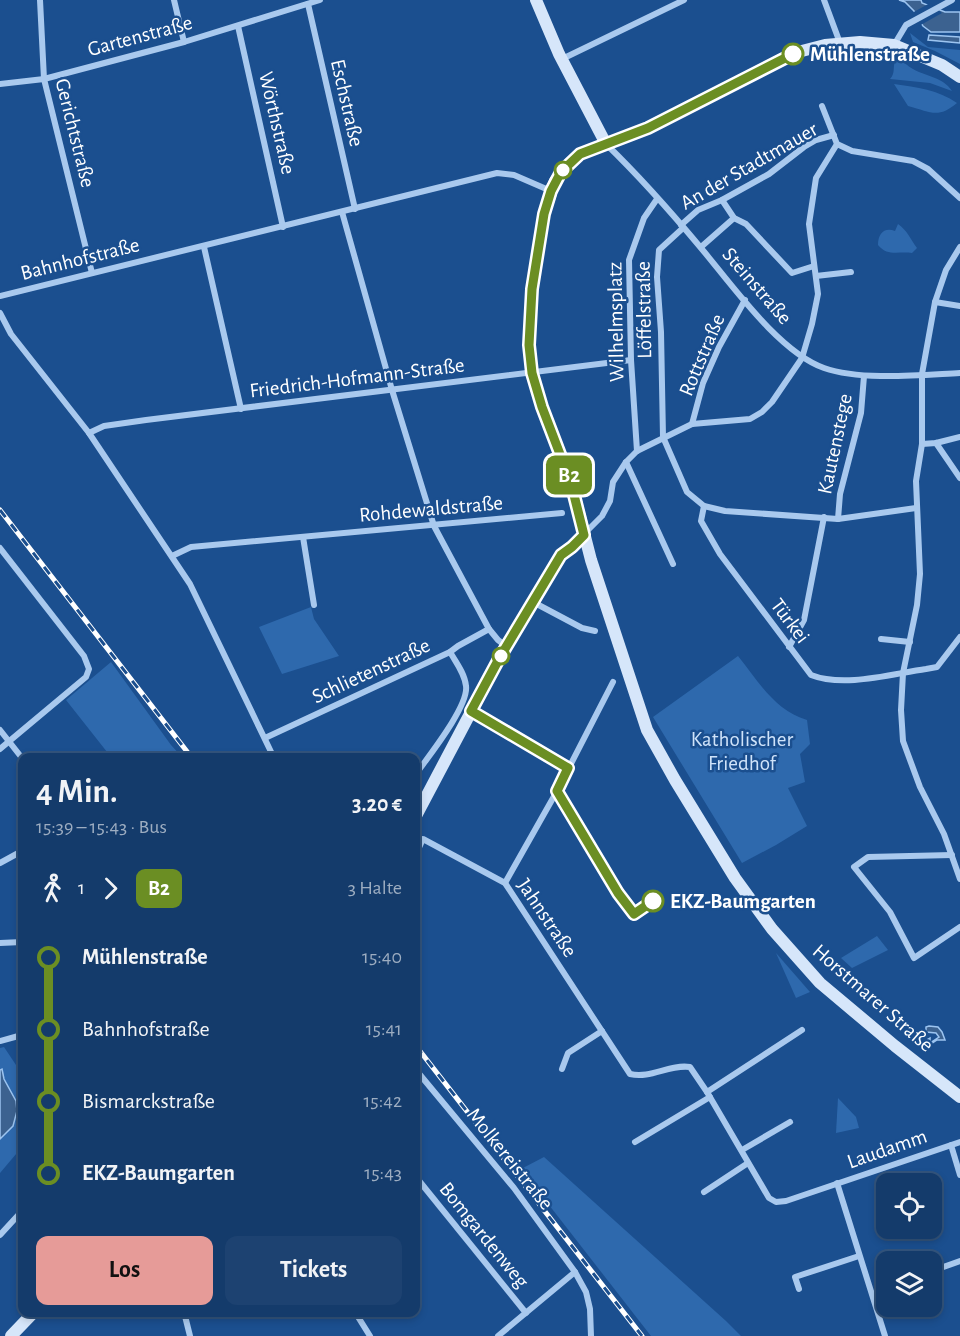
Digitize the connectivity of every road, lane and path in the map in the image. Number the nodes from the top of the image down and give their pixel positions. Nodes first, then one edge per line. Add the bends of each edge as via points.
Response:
1 (40, 0) edge
2 (174, 0) edge
3 (294, 0) edge
4 (320, 0) edge
5 (536, 0) edge
6 (684, 0) edge
7 (824, 0) edge
8 (952, 0) edge
9 (308, 4) junction
10 (296, 8) junction
11 (238, 26) junction
12 (184, 42) junction
13 (840, 43) junction
14 (894, 45) junction
15 (561, 59) junction
16 (960, 77) edge
17 (44, 79) junction
18 (0, 84) edge
19 (822, 106) dead end
20 (834, 135) junction
21 (606, 144) junction
22 (837, 144) junction
23 (551, 191) junction
24 (960, 198) edge
25 (657, 199) junction
26 (722, 200) junction
27 (355, 209) junction
28 (342, 212) junction
29 (734, 218) junction
30 (682, 226) junction
31 (283, 227) junction
32 (204, 247) junction
33 (700, 247) junction
34 (960, 247) edge
35 (814, 266) junction
36 (851, 272) dead end
37 (92, 273) junction
38 (816, 276) junction
39 (0, 296) edge
40 (745, 300) junction
41 (935, 302) junction
42 (960, 306) edge
43 (0, 313) edge
44 (802, 358) junction
45 (631, 360) junction
46 (532, 373) junction
47 (960, 373) edge
48 (922, 374) junction
49 (864, 376) junction
50 (392, 390) junction
51 (241, 409) junction
52 (692, 424) junction
53 (89, 433) junction
54 (663, 437) junction
55 (960, 437) edge
56 (936, 443) junction
57 (922, 444) junction
58 (637, 451) junction
59 (626, 462) junction
60 (960, 478) edge
61 (704, 506) junction
62 (916, 508) junction
63 (562, 513) dead end
64 (824, 517) junction
65 (838, 519) junction
66 (434, 526) junction
67 (584, 535) junction
68 (303, 537) junction
69 (0, 548) edge
70 (172, 556) junction
71 (673, 564) dead end
72 (533, 602) junction
73 (314, 605) dead end
74 (489, 629) junction
75 (595, 631) dead end
76 (960, 637) edge
77 (881, 639) dead end
78 (910, 642) junction
79 (506, 646) junction
80 (789, 647) junction
81 (450, 652) junction
82 (903, 673) junction
83 (613, 682) dead end
84 (471, 711) junction
85 (0, 730) edge
86 (265, 738) junction
87 (9, 741) junction
88 (0, 749) edge
89 (18, 753) edge
90 (272, 753) edge
91 (420, 768) edge
92 (568, 768) junction
93 (420, 808) edge
94 (420, 845) edge
95 (18, 853) edge
96 (952, 855) junction
97 (0, 863) edge
98 (960, 879) edge
99 (505, 883) junction
100 (960, 927) edge
101 (18, 942) edge
102 (0, 943) edge
103 (802, 1030) dead end
104 (602, 1031) junction
105 (18, 1036) edge
106 (0, 1041) edge
107 (562, 1069) dead end
108 (420, 1075) edge
109 (708, 1095) junction
110 (960, 1097) edge
111 (790, 1122) dead end
112 (635, 1142) dead end
113 (960, 1142) edge
114 (951, 1145) junction
115 (742, 1150) junction
116 (748, 1162) junction
117 (960, 1175) edge
118 (420, 1182) edge
119 (837, 1183) junction
120 (704, 1192) dead end
121 (18, 1215) edge
122 (0, 1235) edge
123 (859, 1256) junction
124 (960, 1261) edge
125 (942, 1267) edge
126 (575, 1272) junction
127 (799, 1289) dead end
128 (526, 1313) junction
129 (29, 1317) edge
130 (185, 1317) edge
131 (357, 1317) edge
132 (11, 1336) edge
133 (190, 1336) edge
134 (370, 1336) edge
135 (498, 1336) edge
136 (591, 1336) edge
137 (885, 1336) edge

1 - 17 street, Gerichtstraße
2 - 12 street
3 - 10 street
4 - 9 street, Gartenstraße
5 - 15 main road
6 - 15 street
7 - 13 street
8 - 14 street via 906,26
9 - 10 street, Gartenstraße
9 - 27 street, Eschstraße
10 - 11 street, Gartenstraße
11 - 12 street, Gartenstraße
11 - 31 street, Wörthstraße
12 - 17 street, Gartenstraße
13 - 14 main road
13 - 21 main road via 794,53 648,128
14 - 16 main road
15 - 21 main road
17 - 18 street, Gartenstraße
17 - 37 street, Gerichtstraße
19 - 20 street
20 - 22 street
20 - 26 street, An der Stadtmauer via 816,140 769,174
21 - 23 main road, Horstmarer Straße via 580,154 561,172
21 - 25 street, Steinstraße
22 - 24 street via 852,152 913,161
22 - 35 street via 816,178 809,224
23 - 27 street, Bahnhofstraße via 514,174 497,173
23 - 46 main road, Horstmarer Straße via 532,289
25 - 30 street, Steinstraße
25 - 45 street, Wilhelmsplatz via 644,218 629,260
26 - 29 street
26 - 30 street, An der Stadtmauer via 698,210
27 - 28 street, Bahnhofstraße
28 - 31 street, Bahnhofstraße
28 - 50 street
29 - 33 street
29 - 35 street via 746,224 792,273
30 - 33 street, Steinstraße
30 - 54 street, Löffelstraße via 659,250
31 - 32 street, Bahnhofstraße
32 - 37 street, Bahnhofstraße
32 - 51 street
33 - 40 street, Steinstraße
34 - 41 street via 946,270
35 - 38 street
36 - 38 street
37 - 39 street, Bahnhofstraße
38 - 44 street via 818,294
40 - 44 street, Steinstraße
40 - 52 street, Rottstraße via 703,383
41 - 42 street
41 - 48 street
43 - 53 street via 10,334
44 - 49 street, Steinstraße via 826,369
44 - 52 street via 762,412 750,419
45 - 46 street, Friedrich-Hofmann-Straße
45 - 58 street, Wilhelmsplatz
46 - 50 street, Friedrich-Hofmann-Straße
46 - 67 main road, Horstmarer Straße via 571,483
47 - 48 street, Steinstraße
48 - 49 street, Steinstraße
48 - 57 street
49 - 65 street, Kautenstege via 861,413 840,494
50 - 51 street, Friedrich-Hofmann-Straße
50 - 66 street
51 - 53 street, Friedrich-Hofmann-Straße via 104,426
52 - 54 street
53 - 70 street
54 - 58 street
54 - 61 street via 687,492
55 - 56 street
56 - 57 street
56 - 60 street
57 - 62 street
58 - 59 street
59 - 67 street via 602,516
59 - 71 street
61 - 64 street via 725,512
61 - 80 street, Türkei via 701,520 720,554
62 - 65 street
62 - 78 street via 920,574
63 - 66 street, Rohdewaldstraße
64 - 65 street
64 - 80 street via 804,620
66 - 68 street, Rohdewaldstraße
66 - 74 street
67 - 72 main road via 561,555
67 - 110 main road, Horstmarer Straße via 647,730 735,878 772,929 820,983
68 - 70 street, Rohdewaldstraße via 191,547
68 - 73 street
69 - 87 street via 84,656 89,669 86,676
70 - 86 street via 199,601
72 - 75 street
72 - 79 main road
74 - 79 street
74 - 81 street, Schlietenstraße
76 - 82 street, Türkei via 937,666
77 - 78 street
78 - 82 street
79 - 84 main road
80 - 82 street, Türkei via 811,675 823,680
81 - 86 street, Schlietenstraße
81 - 91 street via 464,677 465,698
82 - 96 street via 903,741
83 - 92 street
84 - 92 street
84 - 93 main road
85 - 87 street
86 - 90 street
87 - 88 street
87 - 89 street
92 - 99 street
94 - 99 street, Jahnstraße via 423,839
95 - 97 street
96 - 98 street
96 - 100 street via 868,858 854,867 890,912 914,958
99 - 104 street, Jahnstraße
101 - 102 street
103 - 109 street
104 - 107 street via 568,1053
104 - 109 street, Jahnstraße via 630,1074 642,1077 678,1065 690,1067
105 - 106 street
108 - 126 street, Molkereistraße via 514,1188
109 - 112 street
109 - 115 street
111 - 115 street
113 - 114 street, Laudamm
114 - 117 street, Laudamm
114 - 119 street, Laudamm
115 - 116 street
116 - 119 street via 769,1198 776,1202
116 - 120 street
118 - 128 street, Bomgardenweg
119 - 123 street, Laudamm
121 - 122 street
123 - 127 street via 795,1277
123 - 137 street, Laudamm
124 - 125 street
126 - 128 street
126 - 136 street, Molkereistraße via 590,1309
128 - 135 street
129 - 132 main road
130 - 133 street
131 - 134 street

